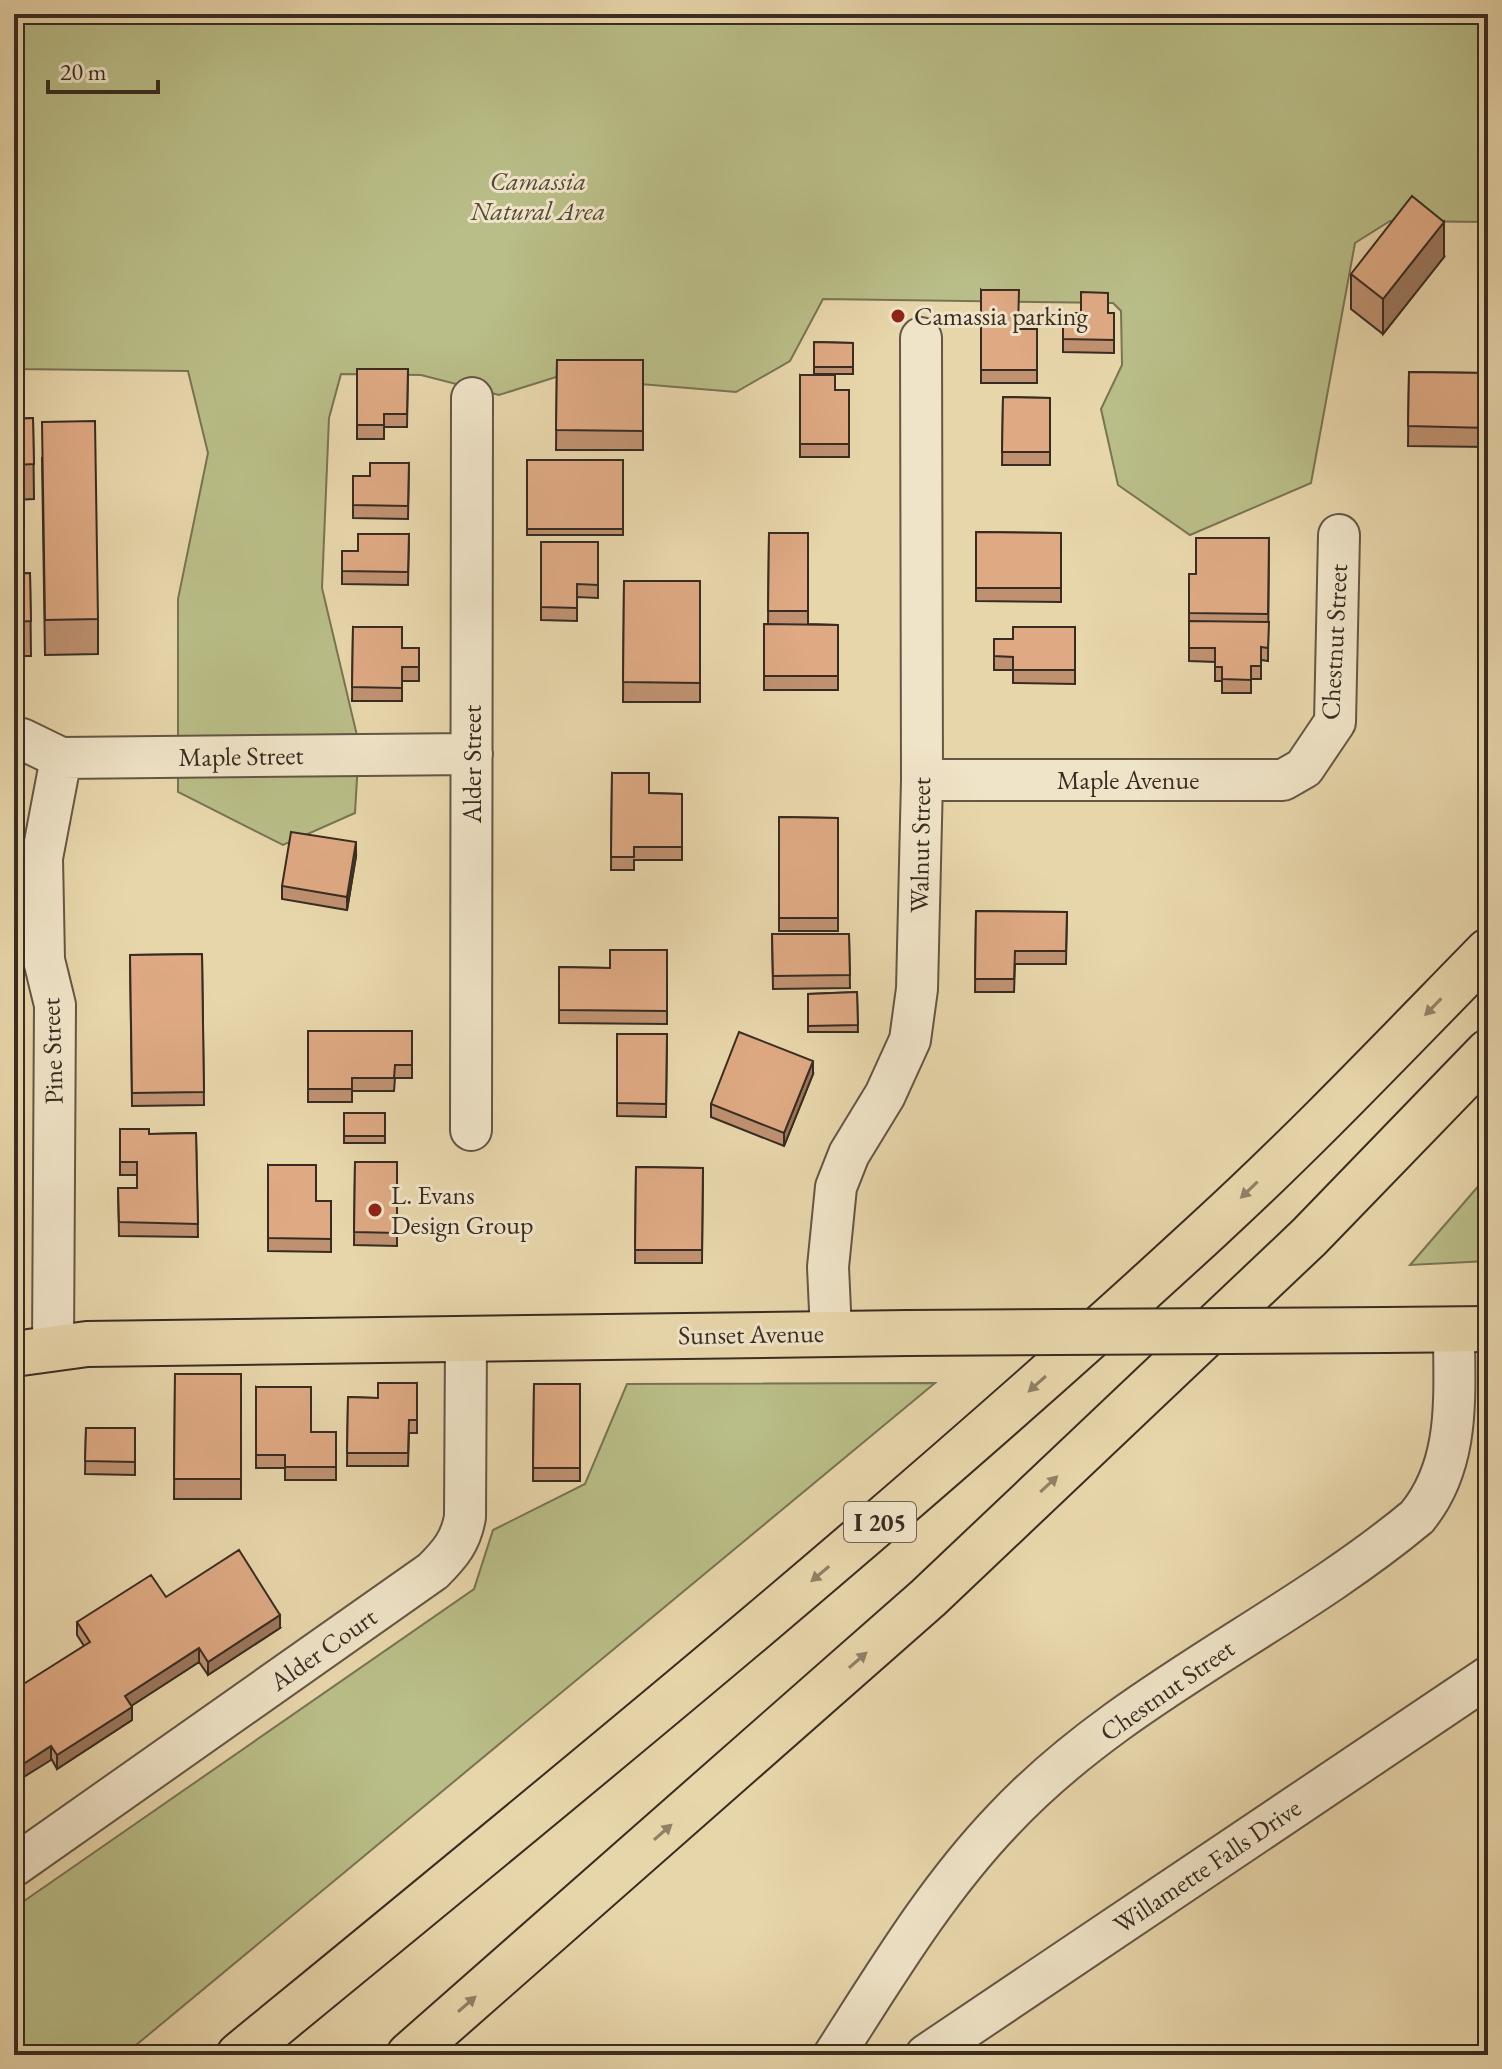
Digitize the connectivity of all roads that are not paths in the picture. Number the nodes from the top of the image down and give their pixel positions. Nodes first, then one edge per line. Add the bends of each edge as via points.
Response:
1 (921, 338) dead end
2 (472, 398) dead end
3 (1339, 535) dead end
4 (14, 739) edge
5 (1321, 747) joint
6 (472, 754) junction
7 (61, 758) junction
8 (922, 780) junction
9 (1488, 951) edge
10 (1488, 1052) edge
11 (471, 1130) dead end
12 (1471, 1330) edge
13 (831, 1332) junction
14 (466, 1339) junction
15 (34, 1350) edge
16 (1488, 1677) edge
17 (14, 1866) edge
18 (239, 2055) edge
19 (409, 2055) edge
20 (834, 2055) edge
21 (926, 2055) edge

1 - 8 street, Walnut Street
2 - 6 street, Alder Street
3 - 5 street, Chestnut Street via 1335,722
4 - 7 street, Maple Street
5 - 8 street, Maple Avenue via 1304,768 1283,780
6 - 7 street, Maple Street
6 - 11 street, Alder Street
7 - 15 street, Pine Street via 42,858 44,960 55,1005
8 - 13 street, Walnut Street via 917,989 910,1040 836,1187 828,1267
9 -> 18 main road, I 205 via 1212,1227 994,1423 856,1544
19 -> 10 main road via 928,1598 1309,1237
12 - 13 main road, Sunset Avenue, bridge
12 - 20 street, Chestnut Street via 1442,1482 1417,1517 1114,1724 1004,1818 909,1939
13 - 14 main road, Sunset Avenue
14 - 15 main road, Sunset Avenue
14 - 17 street, Alder Court via 465,1517 447,1557
16 - 21 street, Willamette Falls Drive

